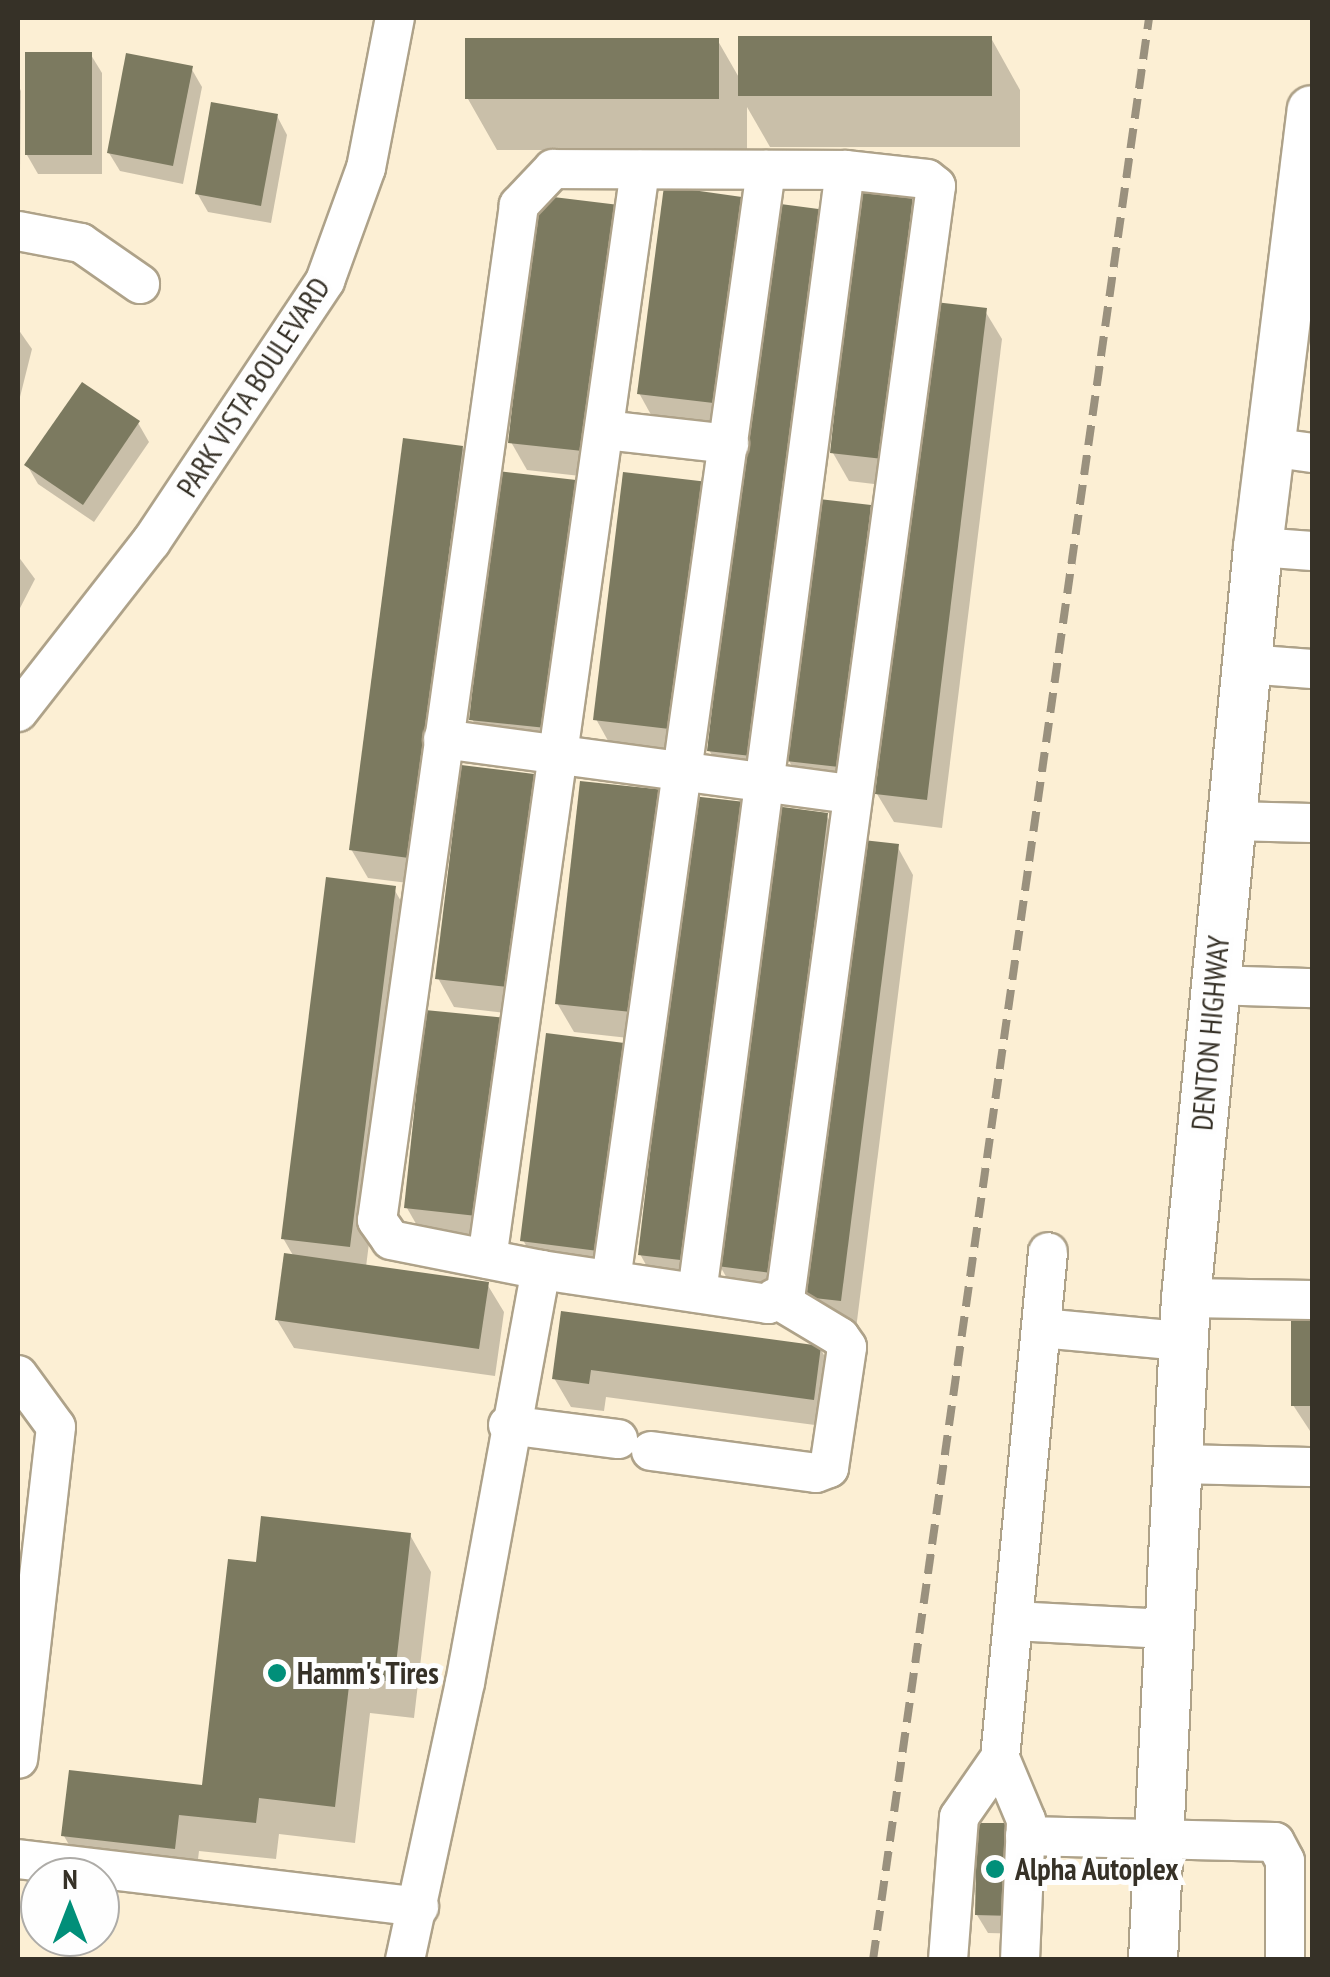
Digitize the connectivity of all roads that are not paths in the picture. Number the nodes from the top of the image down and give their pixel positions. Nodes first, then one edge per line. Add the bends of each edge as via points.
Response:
1 (395, 18) edge
2 (1312, 110) edge
3 (640, 170) junction
4 (766, 170) junction
5 (845, 170) junction
6 (18, 232) edge
7 (140, 284) dead end
8 (605, 430) junction
9 (729, 444) junction
10 (1290, 450) edge
11 (1258, 546) junction
12 (1312, 552) edge
13 (1246, 664) junction
14 (1312, 669) edge
15 (18, 712) edge
16 (444, 739) junction
17 (562, 755) junction
18 (682, 771) junction
19 (767, 782) junction
20 (851, 794) junction
21 (1230, 821) junction
22 (1312, 822) edge
23 (1214, 986) junction
24 (1312, 988) edge
25 (1048, 1252) dead end
26 (487, 1259) junction
27 (541, 1270) junction
28 (611, 1280) junction
29 (697, 1293) junction
30 (775, 1298) junction
31 (1312, 1300) edge
32 (1184, 1320) junction
33 (1041, 1328) junction
34 (18, 1374) edge
35 (508, 1425) junction
36 (1175, 1464) junction
37 (1312, 1467) edge
38 (1013, 1621) junction
39 (1167, 1628) junction
40 (1000, 1758) junction
41 (18, 1759) edge
42 (1025, 1836) junction
43 (1158, 1842) junction
44 (18, 1859) edge
45 (419, 1907) junction
46 (405, 1960) edge
47 (948, 1960) edge
48 (1020, 1960) edge
49 (1153, 1960) edge
50 (1285, 1960) edge

1 - 15 street, PARK VISTA BOULEVARD via 366,168 325,281 151,542
2 - 10 main road, DENTON HIGHWAY
3 - 4 street
3 - 8 street
3 - 16 street via 553,169 519,205
4 - 5 street
4 - 9 street
5 - 19 street
5 - 20 street via 936,186
6 - 7 street via 80,243
8 - 9 street
8 - 17 street
9 - 18 street
10 - 11 main road, DENTON HIGHWAY
11 - 12 street
11 - 13 main road, DENTON HIGHWAY
13 - 14 street
13 - 21 main road, DENTON HIGHWAY
16 - 17 street
16 - 26 street via 378,1220 390,1240
17 - 18 street
17 - 26 street
18 - 19 street
18 - 28 street
19 - 20 street
19 - 29 street
20 - 30 street via 786,1290
21 - 22 street
21 - 23 main road, DENTON HIGHWAY
23 - 24 street
23 - 32 main road, DENTON HIGHWAY
25 - 33 street
26 - 27 street
27 - 28 street
27 - 35 street
28 - 29 street
29 - 30 street via 768,1304
30 - 35 street via 840,1336 847,1347 829,1468 816,1473
31 - 32 street
32 - 33 street
32 - 36 main road, DENTON HIGHWAY
33 - 38 street
34 - 41 street via 56,1427
35 - 45 street
36 - 37 street
36 - 39 main road, DENTON HIGHWAY
38 - 39 street
38 - 40 street
39 - 43 main road, DENTON HIGHWAY
40 - 42 street via 1026,1820
40 - 47 street via 958,1817
42 - 43 street
42 - 48 street
43 - 49 main road, DENTON HIGHWAY
43 - 50 street via 1275,1842 1285,1861
44 - 45 street
45 - 46 street

